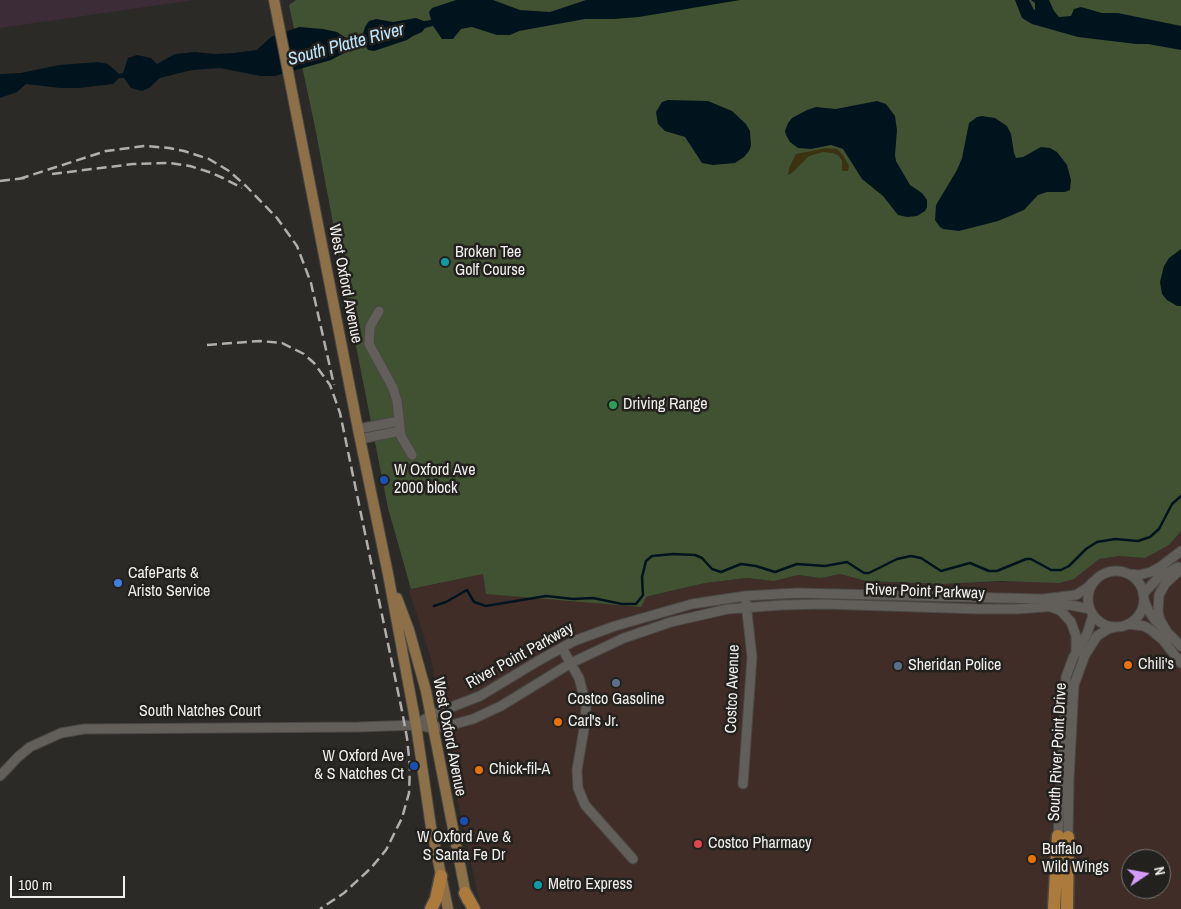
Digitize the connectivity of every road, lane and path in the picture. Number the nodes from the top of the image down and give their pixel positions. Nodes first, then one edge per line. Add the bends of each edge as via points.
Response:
1 (275, 4) edge
2 (379, 312) dead end
3 (398, 421) junction
4 (400, 431) junction
5 (359, 434) junction
6 (412, 455) dead end
7 (1181, 551) edge
8 (1181, 567) edge
9 (1127, 573) junction
10 (388, 574) junction
11 (1094, 582) junction
12 (745, 596) junction
13 (1143, 596) junction
14 (1047, 606) junction
15 (747, 607) junction
16 (1091, 612) junction
17 (1128, 624) junction
18 (1116, 627) junction
19 (1166, 630) junction
20 (1181, 646) edge
21 (562, 648) junction
22 (1075, 653) junction
23 (572, 663) junction
24 (1181, 663) edge
25 (431, 715) junction
26 (416, 724) junction
27 (433, 728) junction
28 (0, 776) edge
29 (743, 784) dead end
30 (1063, 836) junction
31 (633, 859) dead end
32 (442, 876) junction
33 (465, 893) junction
34 (431, 909) edge
35 (448, 909) edge
36 (468, 909) edge
37 (474, 909) edge
38 (1054, 909) edge
39 (1067, 909) edge

1 - 5 main road, West Oxford Avenue
2 - 3 street via 370,327 368,340 396,395
3 - 4 street
3 - 5 street
4 - 5 street
4 - 6 street
5 - 10 main road, West Oxford Avenue
7 - 9 street via 1151,572 1140,575
8 - 13 street via 1159,577
8 - 19 street via 1159,594 1158,612
9 - 11 street via 1107,572
9 - 13 street via 1137,581
10 - 25 main road, West Oxford Avenue via 419,662
10 - 26 main road, West Oxford Avenue
11 - 12 street, River Point Parkway via 1076,594 1042,599 821,593
11 - 16 street via 1088,595
12 - 15 street, Costco Avenue
12 - 21 street, River Point Parkway via 692,604 650,615 600,630
13 - 17 street via 1140,612
13 - 19 street via 1148,610
14 - 15 street, River Point Parkway via 989,609 823,604
14 - 16 street, River Point Parkway via 1070,605
14 - 22 street via 1061,611 1071,622 1076,641
15 - 23 street, River Point Parkway via 700,614 648,629
15 - 29 street, Costco Avenue via 752,657
16 - 18 street via 1103,624
16 - 22 street, South River Point Drive via 1087,634
17 - 18 street
17 - 24 street via 1144,626 1164,640
18 - 30 street, South River Point Drive via 1097,636 1085,655 1074,685
19 - 20 street
21 - 23 street
21 - 25 street, River Point Parkway via 480,696
22 - 30 street, South River Point Drive via 1065,684
23 - 27 street, River Point Parkway via 492,711 464,722
23 - 31 street via 586,705 577,770 578,788 586,804
25 - 26 street, River Point Parkway
25 - 27 main road, West Oxford Avenue
26 - 27 street, River Point Parkway
26 - 28 street, South Natches Court via 84,729 56,735 30,748
26 - 32 main road, West Oxford Avenue
27 - 33 main road, West Oxford Avenue
30 - 38 highway
30 - 39 highway
32 - 34 highway
32 - 35 main road, West Oxford Avenue
33 - 36 main road, West Oxford Avenue
33 - 37 highway

